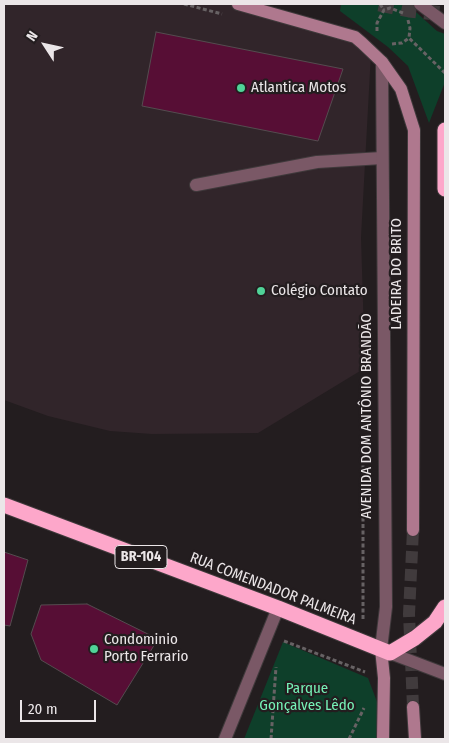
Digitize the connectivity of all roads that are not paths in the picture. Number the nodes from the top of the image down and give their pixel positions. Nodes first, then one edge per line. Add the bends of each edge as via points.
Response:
1 (238, 4) edge
2 (420, 4) edge
3 (445, 22) edge
4 (382, 62) junction
5 (445, 130) edge
6 (382, 158) junction
7 (196, 186) dead end
8 (445, 189) edge
9 (4, 505) edge
10 (413, 530) tunnel mouth
11 (445, 607) edge
12 (276, 612) junction
13 (386, 651) junction
14 (445, 674) edge
15 (413, 707) tunnel mouth
16 (225, 739) edge
17 (383, 739) edge
18 (415, 739) edge

1 - 4 main road, LADEIRA DO BRITO via 355,37
2 - 3 street
4 - 6 street, AVENIDA DOM ANTÔNIO BRANDÃO
4 - 10 main road, LADEIRA DO BRITO via 401,89 414,130
5 - 8 highway
6 - 7 street via 317,162
6 - 13 street, AVENIDA DOM ANTÔNIO BRANDÃO
9 - 12 highway, RUA COMENDADOR PALMEIRA / BR-104
11 - 13 highway via 435,622 415,638
12 - 13 highway, RUA COMENDADOR PALMEIRA / BR-104
12 - 16 street
13 - 14 street, RUA COMENDADOR PALMEIRA
13 - 17 main road
15 - 18 main road

